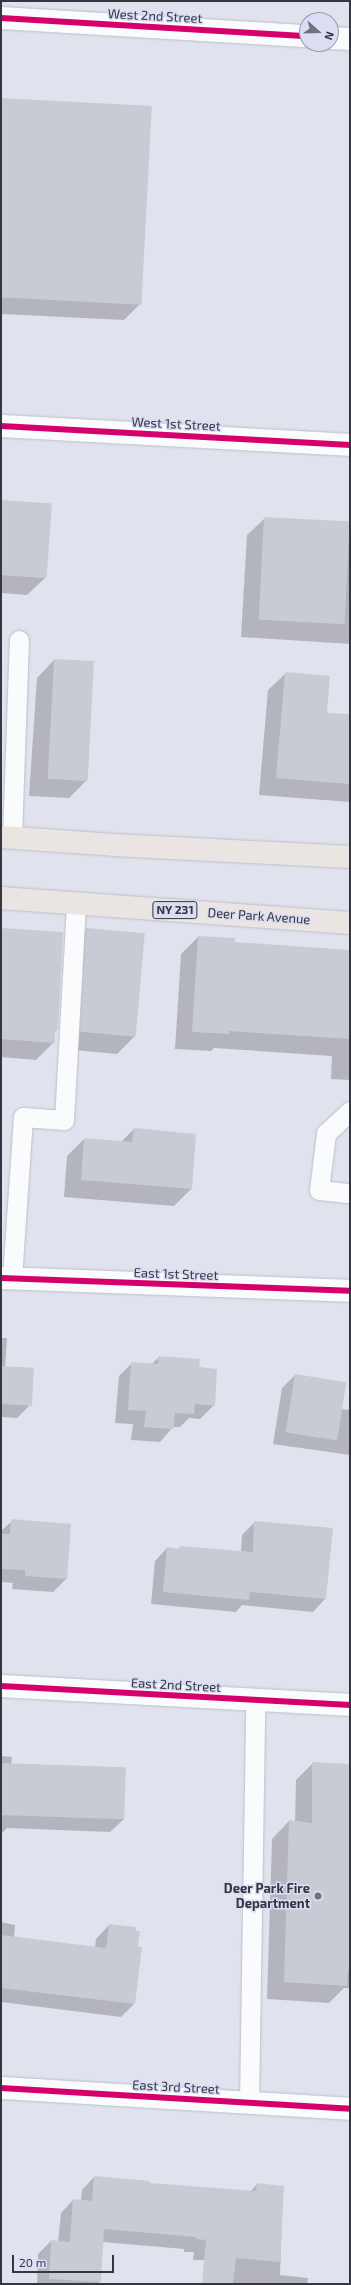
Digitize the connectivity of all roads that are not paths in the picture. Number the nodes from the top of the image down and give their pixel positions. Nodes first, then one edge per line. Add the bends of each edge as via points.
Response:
1 (1, 18) edge
2 (299, 36) edge
3 (339, 38) edge
4 (350, 39) edge
5 (1, 426) edge
6 (350, 445) edge
7 (19, 640) dead end
8 (6, 837) edge
9 (350, 857) edge
10 (1, 898) edge
11 (76, 903) junction
12 (350, 923) edge
13 (350, 1112) edge
14 (350, 1193) edge
15 (7, 1278) edge
16 (350, 1292) edge
17 (1, 1686) edge
18 (255, 1700) junction
19 (350, 1705) edge
20 (1, 2088) edge
21 (249, 2103) junction
22 (350, 2109) edge

1 - 2 street, West 2nd Street
3 - 4 street
5 - 6 street, West 1st Street
7 - 8 lane
8 - 9 main road
10 - 11 main road, Deer Park Avenue / NY 231
11 - 12 main road, Deer Park Avenue / NY 231
11 - 15 lane via 64,1120 23,1117
13 - 14 lane via 326,1133 319,1190
15 - 16 street, East 1st Street
17 - 18 street, East 2nd Street
18 - 19 street, East 2nd Street
18 - 21 lane
20 - 21 street, East 3rd Street
21 - 22 street, East 3rd Street

